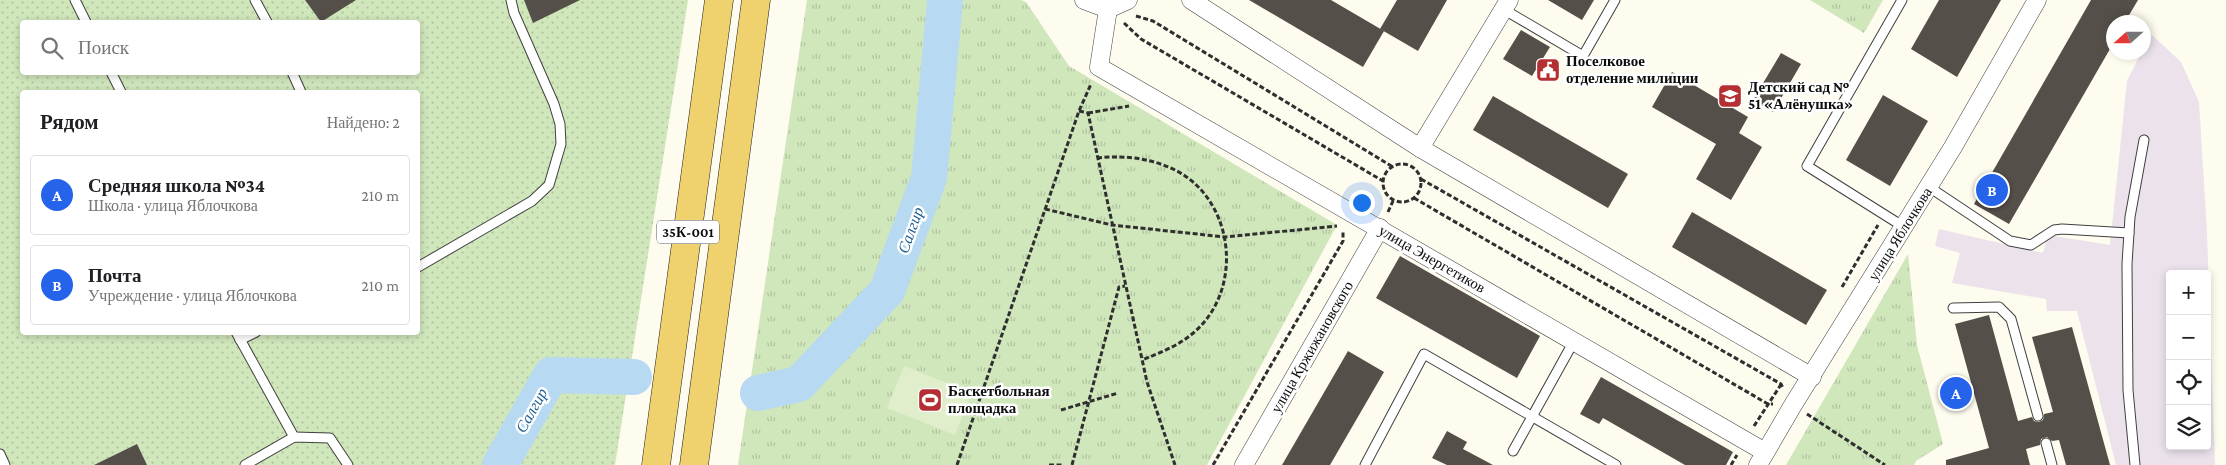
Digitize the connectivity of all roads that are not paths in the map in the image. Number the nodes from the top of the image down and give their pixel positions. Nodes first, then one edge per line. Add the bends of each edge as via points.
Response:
1 (75, 0) edge
2 (255, 0) edge
3 (511, 0) edge
4 (719, 0) edge
5 (756, 0) edge
6 (1084, 0) edge
7 (1128, 0) edge
8 (1191, 0) edge
9 (1615, 0) edge
10 (1902, 0) edge
11 (2037, 0) edge
12 (1506, 4) edge
13 (1108, 9) junction
14 (85, 20) edge
15 (265, 20) edge
16 (112, 75) edge
17 (294, 75) edge
18 (120, 90) edge
19 (301, 90) edge
20 (2144, 140) dead end
21 (1420, 148) junction
22 (1929, 187) junction
23 (1904, 227) junction
24 (1380, 228) junction
25 (2129, 234) junction
26 (420, 266) edge
27 (1953, 308) dead end
28 (238, 336) edge
29 (1574, 341) junction
30 (1812, 376) junction
31 (2038, 416) dead end
32 (1532, 417) junction
33 (294, 437) junction
34 (2046, 443) dead end
35 (1513, 451) dead end
36 (0, 454) edge
37 (1761, 458) edge
38 (5, 465) edge
39 (245, 465) edge
40 (348, 465) edge
41 (656, 465) edge
42 (694, 465) edge
43 (1244, 465) edge
44 (1365, 465) edge
45 (1616, 465) edge
46 (2052, 465) edge
47 (2135, 465) edge

1 - 14 lane
2 - 15 lane
3 - 26 lane via 560,124 561,144 556,168 549,185 532,201
4 - 41 main road, 35К-001
5 - 42 main road, 35К-001
6 - 13 street
7 - 13 street
8 - 21 street
9 - 12 lane via 1583,56
10 - 23 lane via 1807,166
11 - 22 street, улица Яблочкова
12 - 21 street
13 - 24 street, улица Энергетиков via 1098,67
16 - 18 lane
17 - 19 lane
20 - 25 lane
21 - 30 street
22 - 23 street, улица Яблочкова
22 - 25 lane via 2010,241 2031,245 2054,230 2062,229
23 - 30 street, улица Яблочкова
24 - 29 street, улица Энергетиков
24 - 43 street, улица Кржижановского
25 - 47 lane via 2128,390
27 - 31 lane via 1998,307 2010,320
28 - 33 lane
29 - 32 lane
29 - 37 street, улица Энергетиков via 1745,440
30 - 37 street, улица Яблочкова
32 - 35 lane
32 - 44 lane via 1424,354
32 - 45 lane
33 - 39 lane
33 - 40 lane via 330,438
34 - 46 lane
36 - 38 lane

